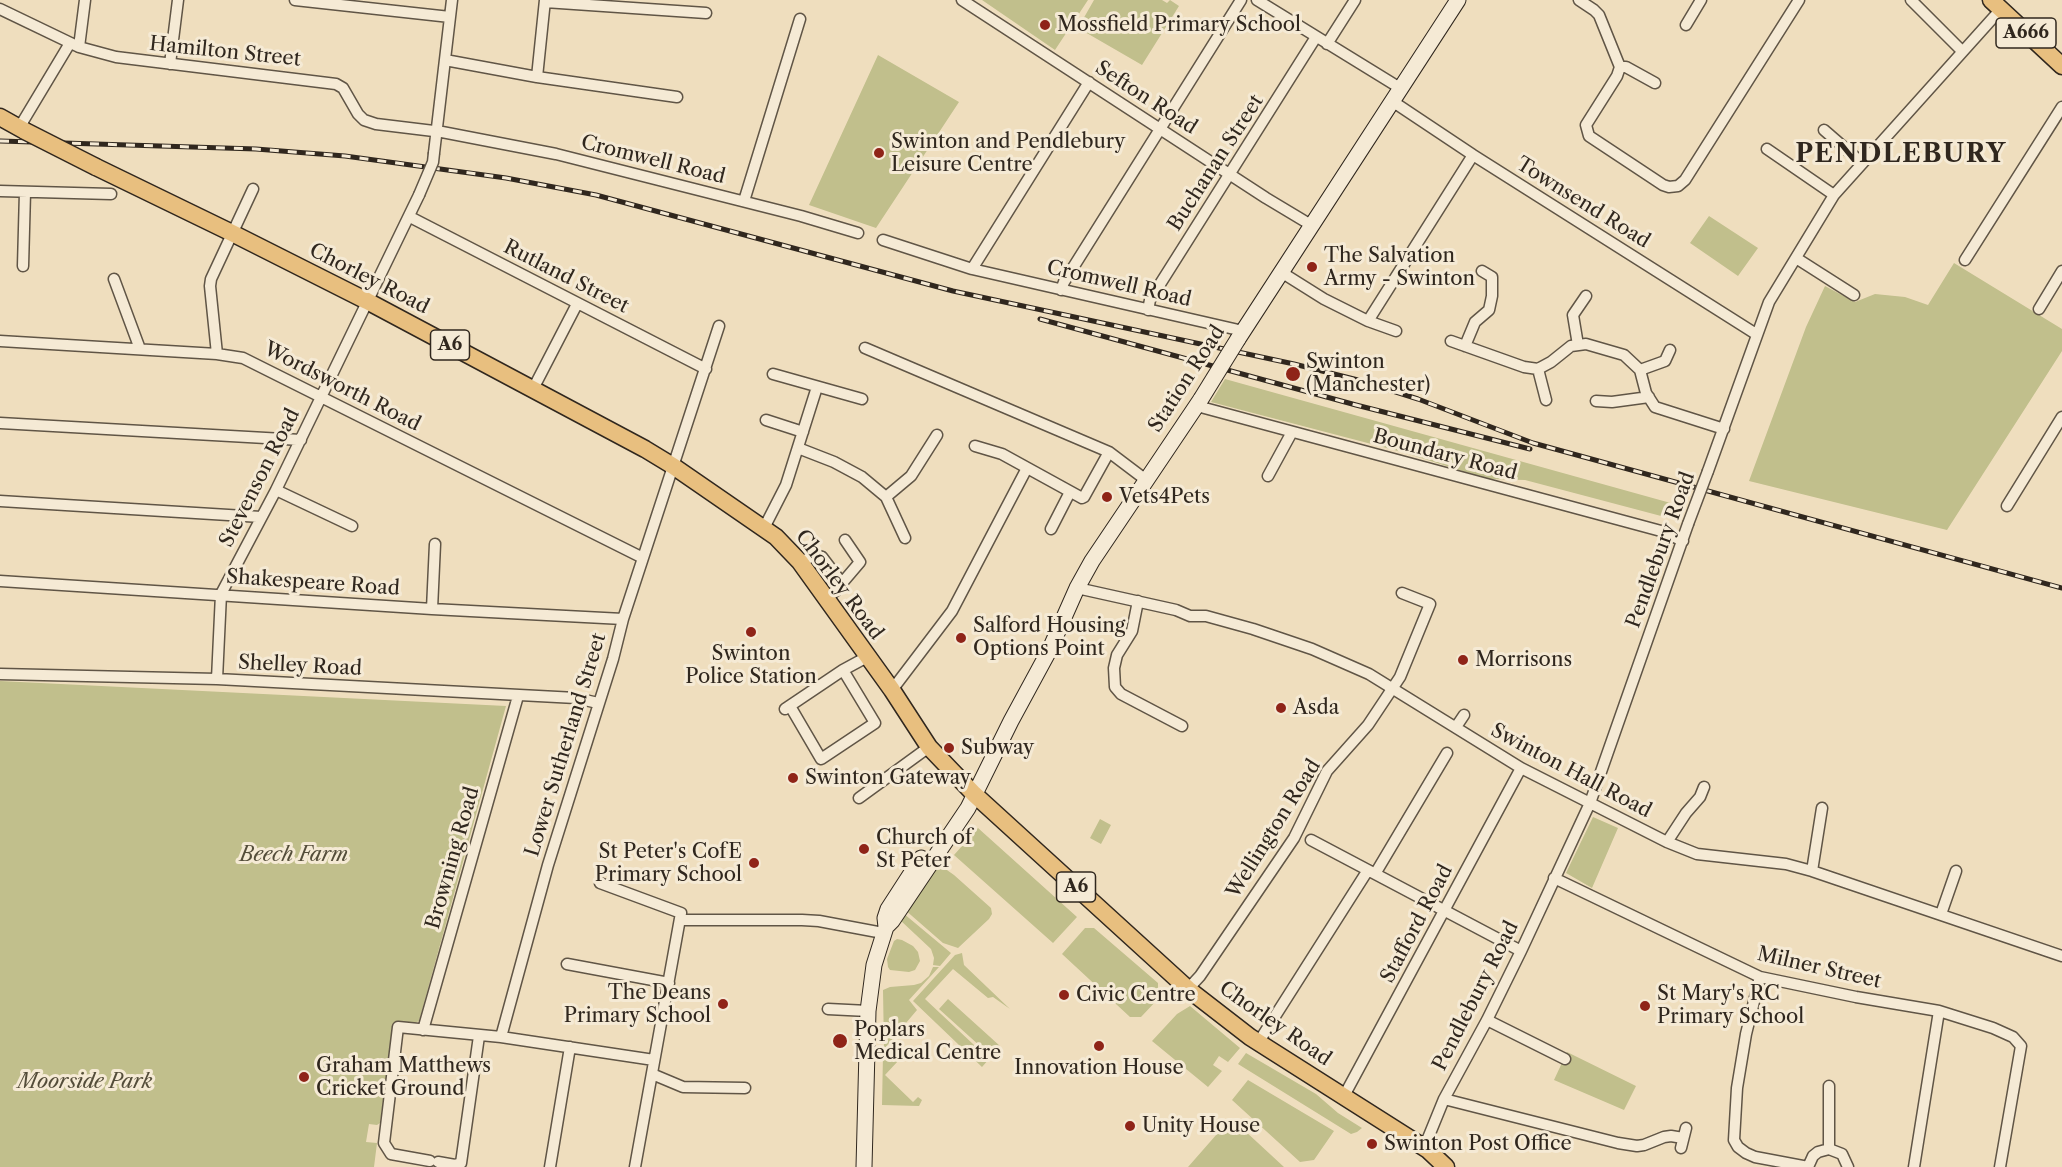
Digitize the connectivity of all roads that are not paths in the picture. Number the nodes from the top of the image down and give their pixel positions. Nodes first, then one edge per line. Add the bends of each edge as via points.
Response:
1 (86, 0) edge
2 (178, 0) edge
3 (295, 0) edge
4 (452, 0) edge
5 (962, 0) edge
6 (1241, 0) edge
7 (1257, 0) edge
8 (1354, 0) edge
9 (1458, 0) edge
10 (1579, 0) edge
11 (1701, 0) edge
12 (1798, 0) edge
13 (1911, 0) edge
14 (545, 1) edge
15 (1996, 5) edge
16 (0, 9) edge
17 (706, 13) dead end
18 (450, 17) junction
19 (800, 19) dead end
20 (1686, 25) dead end
21 (1316, 37) junction
22 (1327, 44) junction
23 (75, 45) junction
24 (1962, 51) junction
25 (445, 60) junction
26 (2061, 61) edge
27 (170, 64) junction
28 (1620, 67) junction
29 (537, 77) junction
30 (1089, 82) junction
31 (1655, 83) dead end
32 (1396, 94) junction
33 (676, 97) dead end
34 (2062, 107) edge
35 (0, 117) edge
36 (22, 129) junction
37 (1160, 129) junction
38 (1824, 130) dead end
39 (437, 132) junction
40 (1767, 149) dead end
41 (1473, 155) junction
42 (1862, 163) junction
43 (1230, 174) junction
44 (253, 189) dead end
45 (0, 191) edge
46 (25, 192) junction
47 (111, 195) dead end
48 (1834, 195) junction
49 (744, 201) junction
50 (410, 217) junction
51 (1311, 225) junction
52 (232, 233) junction
53 (858, 233) dead end
54 (883, 240) dead end
55 (1796, 258) junction
56 (1965, 260) dead end
57 (23, 266) dead end
58 (972, 268) junction
59 (2062, 271) edge
60 (1281, 272) junction
61 (1492, 274) dead end
62 (114, 279) dead end
63 (1061, 290) junction
64 (1854, 295) dead end
65 (1586, 296) dead end
66 (367, 301) junction
67 (578, 304) junction
68 (2039, 309) dead end
69 (1148, 310) junction
70 (1368, 321) junction
71 (719, 326) dead end
72 (1396, 331) dead end
73 (1756, 334) junction
74 (1241, 335) junction
75 (0, 341) edge
76 (1451, 341) dead end
77 (1578, 345) junction
78 (1465, 346) junction
79 (865, 348) dead end
80 (140, 349) junction
81 (1670, 350) dead end
82 (217, 354) junction
83 (706, 369) junction
84 (1538, 369) junction
85 (1640, 370) junction
86 (773, 374) dead end
87 (817, 387) junction
88 (533, 389) junction
89 (322, 396) junction
90 (1648, 397) junction
91 (862, 399) dead end
92 (1546, 400) dead end
93 (1596, 401) dead end
94 (1199, 403) junction
95 (2062, 417) edge
96 (766, 420) dead end
97 (0, 423) edge
98 (1724, 429) junction
99 (803, 432) junction
100 (1293, 432) junction
101 (937, 435) dead end
102 (300, 440) junction
103 (975, 446) dead end
104 (798, 448) junction
105 (1109, 452) junction
106 (673, 466) junction
107 (1027, 468) junction
108 (1268, 476) dead end
109 (1146, 480) junction
110 (276, 490) junction
111 (1070, 492) junction
112 (886, 497) junction
113 (0, 501) edge
114 (2007, 506) dead end
115 (261, 517) junction
116 (352, 526) dead end
117 (764, 528) junction
118 (1051, 529) dead end
119 (905, 538) dead end
120 (845, 540) dead end
121 (1683, 541) junction
122 (435, 544) dead end
123 (644, 558) junction
124 (0, 581) edge
125 (1077, 588) junction
126 (1402, 593) dead end
127 (221, 594) junction
128 (832, 594) junction
129 (1138, 601) junction
130 (432, 609) junction
131 (623, 619) junction
132 (867, 657) junction
133 (843, 670) junction
134 (0, 674) edge
135 (217, 679) junction
136 (1391, 689) junction
137 (892, 690) junction
138 (518, 696) junction
139 (598, 703) junction
140 (1464, 715) dead end
141 (1182, 726) dead end
142 (1458, 729) junction
143 (1453, 742) dead end
144 (929, 747) junction
145 (1447, 753) dead end
146 (1521, 768) junction
147 (1704, 787) dead end
148 (974, 794) junction
149 (860, 798) dead end
150 (1590, 803) junction
151 (1822, 808) dead end
152 (1311, 840) dead end
153 (1667, 842) junction
154 (1812, 871) junction
155 (1372, 872) junction
156 (1956, 872) dead end
157 (1554, 878) junction
158 (600, 883) dead end
159 (1445, 910) junction
160 (1941, 914) junction
161 (681, 917) junction
162 (884, 930) junction
163 (1521, 951) junction
164 (2062, 956) edge
165 (567, 964) dead end
166 (1760, 977) junction
167 (669, 983) junction
168 (1188, 989) junction
169 (828, 1009) dead end
170 (868, 1011) junction
171 (1939, 1011) junction
172 (1487, 1020) junction
173 (423, 1030) junction
174 (479, 1036) junction
175 (501, 1037) junction
176 (1258, 1043) junction
177 (565, 1046) junction
178 (1565, 1059) dead end
179 (654, 1060) junction
180 (652, 1074) junction
181 (1829, 1086) dead end
182 (745, 1088) dead end
183 (1344, 1096) junction
184 (1444, 1098) junction
185 (1684, 1138) dead end
186 (1424, 1148) junction
187 (1829, 1149) junction
188 (550, 1167) edge
189 (635, 1167) edge
190 (864, 1167) edge
191 (1446, 1167) edge
192 (1809, 1167) edge
193 (1848, 1167) edge
194 (1914, 1167) edge
195 (2000, 1167) edge

1 - 23 street
2 - 27 street
3 - 18 street
4 - 18 street, Stevenson Road
5 - 30 street, Sefton Road
6 - 37 street
7 - 21 street, Townsend Road
8 - 22 street
9 - 32 main road, Station Road
10 - 28 street via 1599,15
11 - 20 street
12 - 28 street via 1678,186 1663,185 1589,136 1586,124
13 - 24 street
14 - 17 street
14 - 29 street
15 - 24 street, Pendlebury Road
15 - 26 main road, A666
16 - 23 street, Hamilton Street
18 - 25 street, Stevenson Road
19 - 49 street
21 - 22 street, Townsend Road
21 - 43 street, Buchanan Street
22 - 32 street, Townsend Road
23 - 27 street, Hamilton Street via 116,57
23 - 36 street
24 - 42 street, Pendlebury Road
25 - 29 street
25 - 39 street, Stevenson Road
27 - 39 street, Hamilton Street via 336,84 343,88 364,120
28 - 31 street
29 - 33 street
30 - 37 street, Sefton Road
30 - 58 street
32 - 41 street, Townsend Road
32 - 51 main road, Station Road
34 - 56 street
35 - 36 main road, Chorley Road / A6
36 - 52 main road, Chorley Road / A6, bridge
37 - 43 street, Sefton Road
37 - 63 street
38 - 42 street
39 - 49 street, Cromwell Road via 556,154
39 - 50 street, Stevenson Road, bridge via 433,162
40 - 48 street
41 - 70 street
41 - 73 street, Townsend Road
42 - 48 street, Pendlebury Road
43 - 51 street, Sefton Road
43 - 69 street, Buchanan Street via 1150,300
44 - 52 street
45 - 46 street
46 - 47 street
46 - 57 street
48 - 55 street, Pendlebury Road
49 - 53 street, Cromwell Road
50 - 66 street, Stevenson Road
50 - 67 street, Rutland Street
51 - 60 main road, Station Road
52 - 66 main road, Chorley Road / A6
52 - 82 street via 210,286
54 - 58 street, Cromwell Road
55 - 64 street
55 - 73 street, Pendlebury Road via 1769,302
58 - 63 street, Cromwell Road
59 - 68 street
60 - 70 street
60 - 74 main road, Station Road
61 - 78 street via 1489,310 1474,322
62 - 80 street
63 - 69 street, Cromwell Road
65 - 77 street via 1573,315
66 - 88 main road, Chorley Road / A6
66 - 89 street, Stevenson Road
67 - 83 street, Rutland Street
67 - 88 street
69 - 74 street, Cromwell Road
70 - 72 street
71 - 83 street, Lower Sutherland Street
73 - 98 street, Pendlebury Road
74 - 94 main road, Station Road, bridge
75 - 80 street, Wordsworth Road
76 - 78 street
77 - 84 street
77 - 85 street via 1624,355
78 - 84 street
79 - 105 street
80 - 82 street, Wordsworth Road
81 - 85 street via 1665,361
82 - 89 street, Wordsworth Road via 243,358
83 - 106 street, Lower Sutherland Street
84 - 92 street
85 - 90 street
86 - 87 street
87 - 91 street
87 - 99 street
88 - 106 main road, Chorley Road / A6
89 - 102 street, Stevenson Road
89 - 123 street, Wordsworth Road
90 - 93 street
90 - 98 street via 1655,407
94 - 100 street, Boundary Road
94 - 109 main road, Station Road
95 - 114 street
96 - 99 street
97 - 102 street
98 - 121 street, Pendlebury Road, bridge
99 - 104 street
100 - 108 street
100 - 121 street, Boundary Road via 1661,531
101 - 112 street via 911,476
102 - 110 street, Stevenson Road
103 - 107 street via 994,450
104 - 112 street via 862,477
104 - 117 street via 786,486
105 - 109 street
105 - 111 street via 1082,498
106 - 117 main road, Chorley Road / A6
106 - 123 street, Lower Sutherland Street
107 - 111 street
107 - 137 street via 952,611
109 - 125 main road, Station Road
110 - 115 street, Stevenson Road
110 - 116 street
111 - 118 street
112 - 119 street
113 - 115 street
115 - 127 street, Stevenson Road
117 - 128 main road, Chorley Road / A6
120 - 128 street via 860,562
121 - 150 street, Pendlebury Road
122 - 130 street
123 - 131 street, Lower Sutherland Street
124 - 127 street, Shakespeare Road
125 - 129 street, Swinton Hall Road
125 - 148 main road, Station Road via 1050,649
126 - 136 street, Wellington Road via 1430,604 1400,677
127 - 130 street, Shakespeare Road
127 - 135 street, Stevenson Road
128 - 132 main road, Chorley Road / A6
129 - 136 street, Swinton Hall Road via 1190,616 1206,616 1312,649 1369,674
129 - 141 street via 1135,621 1116,661 1114,687
130 - 131 street, Shakespeare Road
131 - 139 street, Lower Sutherland Street
132 - 133 street
132 - 137 main road, Chorley Road / A6
133 - 133 street via 875,723 821,759 788,708
134 - 135 street, Shelley Road
135 - 138 street, Shelley Road
136 - 142 street, Swinton Hall Road
136 - 168 street, Wellington Road via 1368,724 1327,771 1294,838
137 - 144 main road, Chorley Road / A6
138 - 139 street, Shelley Road via 576,698
138 - 173 street, Browning Road
139 - 175 street, Lower Sutherland Street
140 - 142 street
142 - 143 street
142 - 146 street, Swinton Hall Road
144 - 148 main road, Chorley Road / A6
144 - 149 street
145 - 155 street
146 - 150 street, Swinton Hall Road
146 - 159 street, Stafford Road
147 - 153 street
148 - 162 main road, Station Road via 959,805 897,893 888,909
148 - 168 main road, Chorley Road / A6
150 - 153 street, Swinton Hall Road
150 - 157 street, Pendlebury Road
151 - 154 street
152 - 155 street
153 - 154 street, Swinton Hall Road via 1697,854 1786,864
154 - 160 street, Swinton Hall Road
155 - 159 street
155 - 176 street
156 - 160 street
157 - 163 street, Pendlebury Road
157 - 166 street, Milner Street
158 - 161 street
159 - 163 street
159 - 183 street, Stafford Road
160 - 164 street, Swinton Hall Road
161 - 162 street via 802,920
161 - 167 street
162 - 170 main road, Station Road via 874,965
163 - 172 street, Pendlebury Road
165 - 167 street
166 - 171 street, Milner Street
166 - 192 street via 1737,1088 1734,1140 1755,1157
167 - 179 street
168 - 176 main road, Chorley Road / A6
169 - 170 street
170 - 190 main road, Station Road
171 - 194 street
171 - 195 street, Milner Street via 2013,1036 2021,1046
172 - 178 street
172 - 184 street, Pendlebury Road
173 - 174 street
173 - 174 street via 398,1027 384,1143 392,1154 400,1157 454,1165 461,1163
174 - 175 street
175 - 177 street
176 - 183 main road, Chorley Road / A6
177 - 179 street
177 - 188 street
179 - 180 street
180 - 182 street via 683,1087
180 - 189 street
181 - 187 street
183 - 186 main road, Chorley Road / A6
184 - 185 street via 1618,1143 1637,1146 1664,1137
184 - 186 street, Pendlebury Road
186 - 191 main road, Chorley Road / A6
187 - 192 street via 1813,1156
187 - 193 street via 1842,1154

